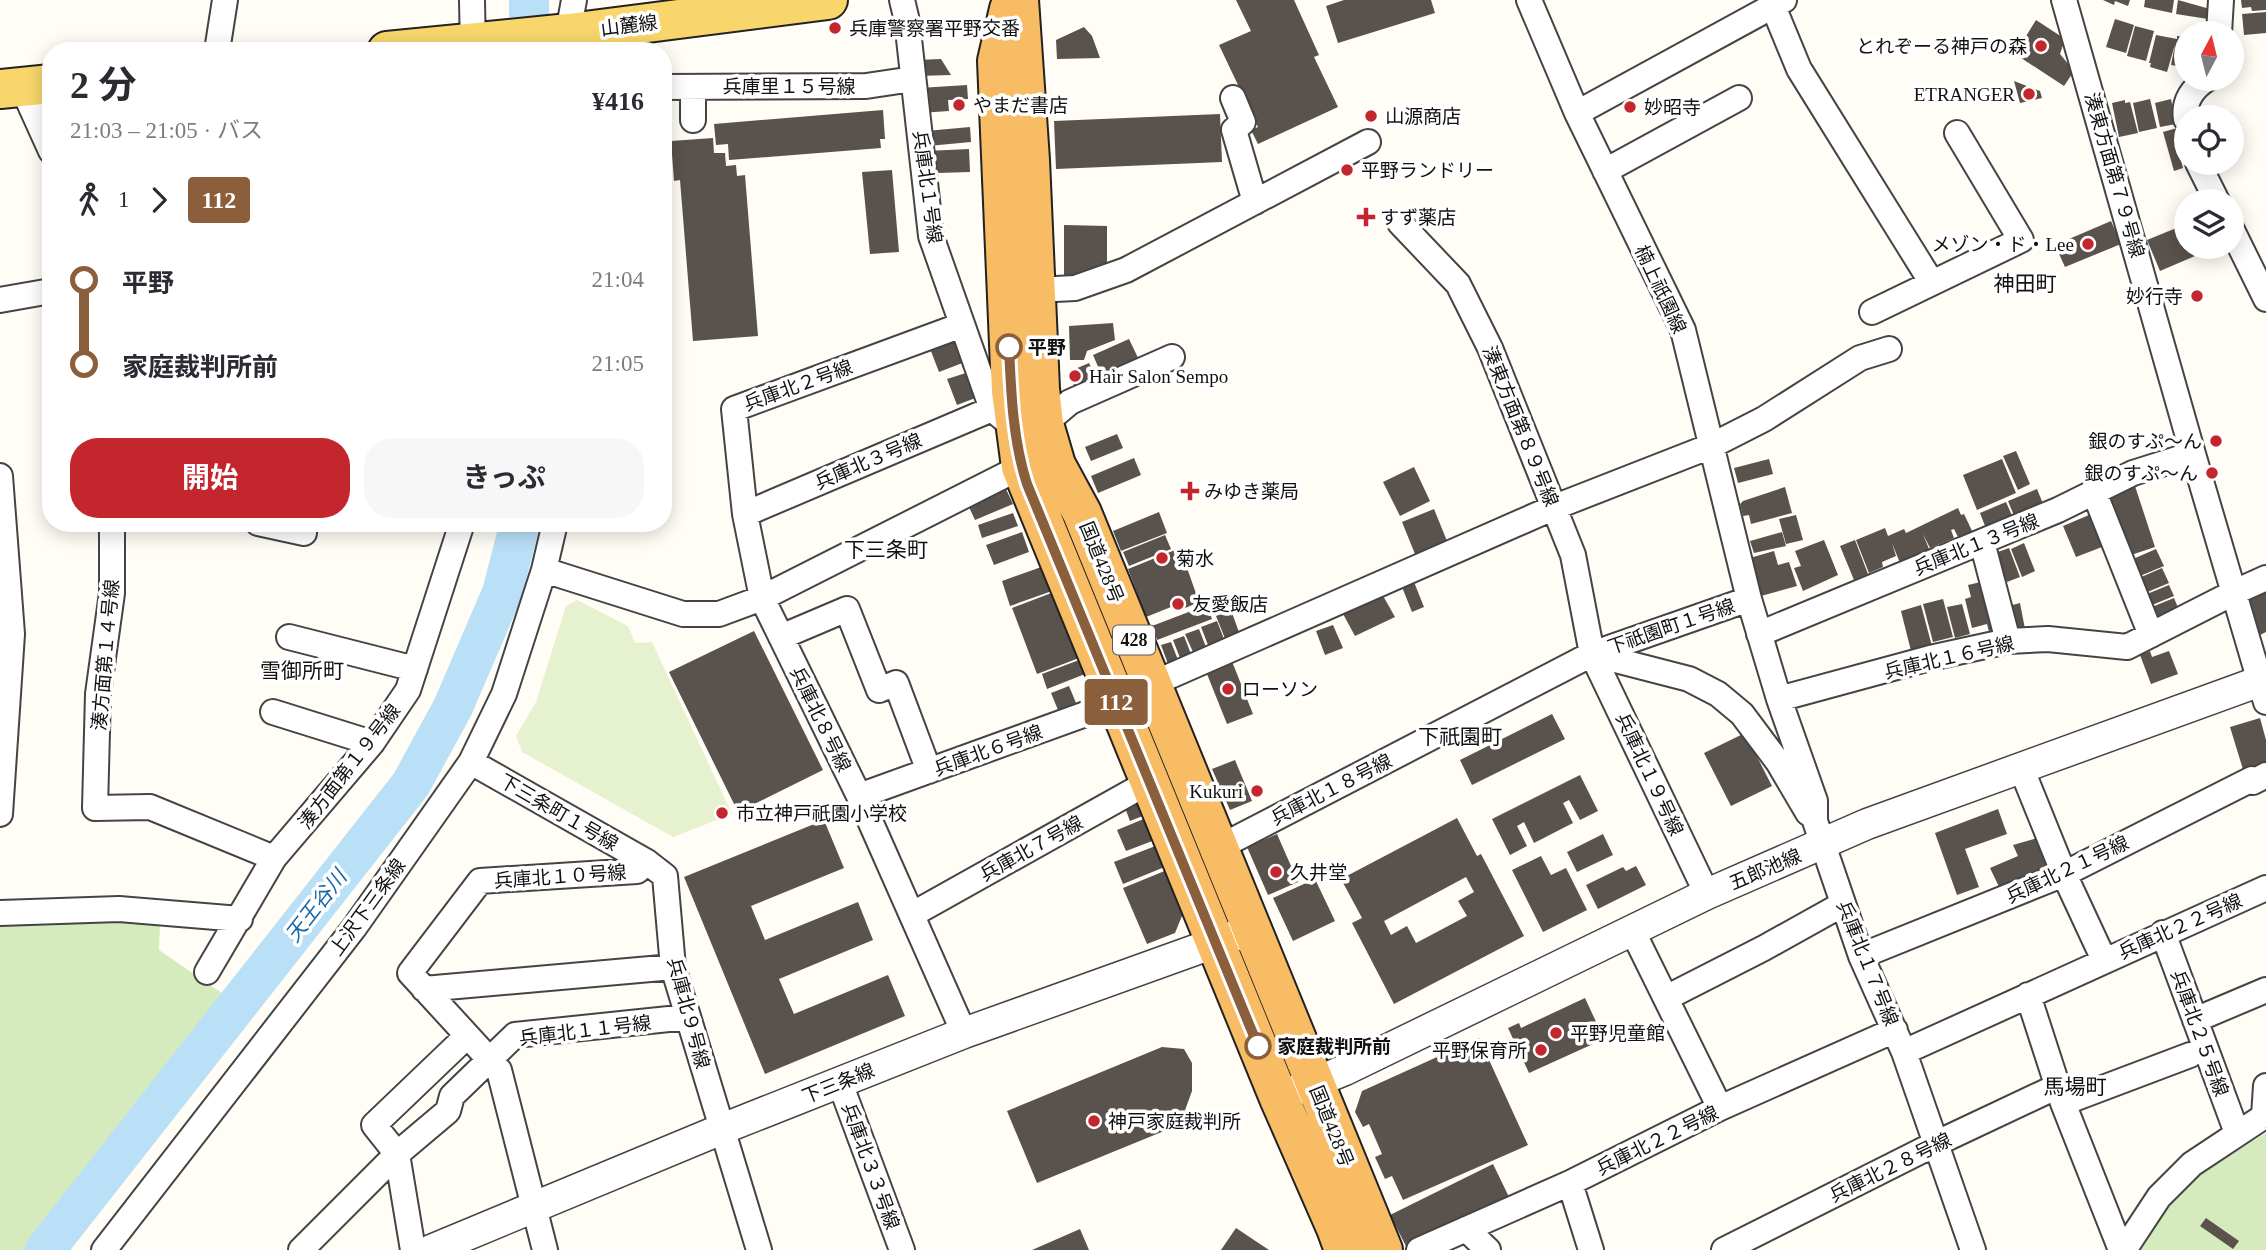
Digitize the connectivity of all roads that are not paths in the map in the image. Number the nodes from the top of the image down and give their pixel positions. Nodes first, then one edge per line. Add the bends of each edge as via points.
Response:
1 (225, 0) edge
2 (472, 0) edge
3 (828, 0) edge
4 (902, 0) edge
5 (1012, 0) edge
6 (1019, 0) edge
7 (1530, 0) edge
8 (2064, 0) edge
9 (2221, 0) edge
10 (1778, 3) edge
11 (683, 9) edge
12 (2220, 21) edge
13 (565, 34) edge
14 (218, 42) edge
15 (482, 42) edge
16 (499, 42) edge
17 (913, 79) junction
18 (24, 87) edge
19 (672, 87) edge
20 (693, 87) junction
21 (1233, 98) dead end
22 (1739, 98) dead end
23 (1577, 113) junction
24 (693, 120) dead end
25 (42, 130) edge
26 (1957, 133) dead end
27 (1368, 142) dead end
28 (1605, 171) junction
29 (1255, 202) junction
30 (1400, 223) dead end
31 (2244, 254) edge
32 (1932, 283) junction
33 (1036, 290) junction
34 (42, 293) edge
35 (2266, 299) edge
36 (0, 300) edge
37 (1872, 312) dead end
38 (962, 325) junction
39 (1889, 349) dead end
40 (1172, 357) dead end
41 (1017, 420) junction
42 (1711, 446) junction
43 (2193, 454) junction
44 (1021, 467) junction
45 (0, 476) edge
46 (2094, 492) junction
47 (1555, 508) junction
48 (745, 513) junction
49 (112, 532) edge
50 (299, 532) edge
51 (459, 532) edge
52 (553, 532) edge
53 (304, 533) dead end
54 (1982, 542) junction
55 (544, 570) junction
56 (2266, 578) edge
57 (2235, 592) junction
58 (762, 598) junction
59 (1749, 599) junction
60 (1759, 634) junction
61 (2151, 635) junction
62 (289, 637) dead end
63 (781, 637) junction
64 (2008, 641) junction
65 (1592, 654) junction
66 (415, 669) junction
67 (1152, 684) junction
68 (2264, 688) edge
69 (1779, 699) junction
70 (1116, 703) junction
71 (273, 712) dead end
72 (372, 743) junction
73 (471, 762) junction
74 (2022, 770) junction
75 (929, 771) junction
76 (2266, 775) edge
77 (1149, 782) junction
78 (859, 796) junction
79 (0, 814) edge
80 (1820, 832) junction
81 (1218, 848) junction
82 (275, 858) junction
83 (647, 862) junction
84 (2064, 874) junction
85 (2266, 888) edge
86 (1707, 894) junction
87 (1843, 904) junction
88 (0, 913) edge
89 (913, 914) junction
90 (240, 919) junction
91 (1251, 929) junction
92 (1633, 932) junction
93 (2163, 933) junction
94 (1215, 942) junction
95 (1861, 956) junction
96 (2104, 960) junction
97 (673, 967) junction
98 (207, 972) dead end
99 (424, 989) junction
100 (2266, 990) edge
101 (2028, 995) junction
102 (1666, 998) junction
103 (688, 1017) junction
104 (2195, 1020) junction
105 (964, 1033) junction
106 (467, 1036) junction
107 (1900, 1041) junction
108 (2190, 1055) dead end
109 (490, 1059) junction
110 (840, 1083) junction
111 (1314, 1083) junction
112 (2266, 1087) edge
113 (2061, 1095) junction
114 (1279, 1098) junction
115 (1720, 1108) junction
116 (2265, 1115) edge
117 (722, 1129) junction
118 (2237, 1133) junction
119 (1937, 1143) junction
120 (397, 1154) junction
121 (1570, 1183) junction
122 (536, 1206) junction
123 (1466, 1229) junction
124 (1333, 1242) edge
125 (1971, 1249) edge
126 (104, 1250) edge
127 (301, 1250) edge
128 (413, 1250) edge
129 (431, 1250) edge
130 (545, 1250) edge
131 (759, 1250) edge
132 (902, 1250) edge
133 (1383, 1250) edge
134 (1419, 1250) edge
135 (1488, 1250) edge
136 (1591, 1250) edge
137 (1724, 1250) edge
138 (2123, 1250) edge

1 - 14 street
2 - 15 street
3 - 11 main road, 山麓線
4 - 17 street, 兵庫北１号線
5 - 41 highway, 国道428号 / 428 via 997,61 1011,391
6 - 33 highway, 国道428号 / 428
7 - 23 street, 楠上祇園線
8 - 43 street, 湊東方面第７９号線
9 - 12 street
10 - 23 street
10 - 32 street via 1798,69
11 - 13 main road, 山麓線
13 - 16 main road, 山麓線
17 - 20 street, 兵庫里１５号線 via 866,86
17 - 38 street, 兵庫北１号線 via 931,236
18 - 25 street
19 - 20 street, 兵庫里１５号線
20 - 24 street
21 - 29 street via 1243,122 1234,130
22 - 28 street
23 - 28 street, 楠上祇園線
26 - 32 street via 2021,240
27 - 29 street
28 - 42 street, 楠上祇園線 via 1683,330
29 - 33 street via 1126,270 1075,288
30 - 47 street, 湊東方面第８９号線 via 1458,284 1490,348
31 - 35 street
32 - 37 street
33 - 41 highway, 国道428号 / 428
34 - 36 street
38 - 41 street, 兵庫北１号線
38 - 48 street, 兵庫北２号線 via 734,409
39 - 42 street via 1860,358 1764,419
40 - 41 street, 兵庫北３号線
41 - 44 highway, 国道428号 / 428
41 - 48 street, 兵庫北３号線
41 - 67 highway, 国道428号 / 428 via 1056,464 1082,513
42 - 47 street
42 - 59 street, 楠上祇園線
43 - 46 street, 兵庫北１３号線 via 2133,473
43 - 57 street, 湊東方面第７９号線
44 - 58 street
44 - 70 highway, 国道428号 / 428
45 - 79 street via 12,634
46 - 54 street, 兵庫北１３号線
46 - 61 street
47 - 65 street, 湊東方面第８９号線 via 1573,555
47 - 67 street
48 - 58 street, 兵庫北２号線
49 - 82 street, 湊方面第１４号線 via 112,593 98,694 95,808 150,807
50 - 53 street
51 - 66 street, 湊方面第１９号線
52 - 55 street, 上沢下三条線
54 - 60 street, 兵庫北１３号線
54 - 64 street
55 - 58 street via 683,614 719,614
55 - 73 street, 上沢下三条線 via 504,694
56 - 57 street, 兵庫北１６号線
57 - 61 street, 兵庫北１６号線
57 - 68 street, 湊東方面第７９号線
58 - 63 street, 兵庫北８号線
59 - 60 street, 楠上祇園線
59 - 65 street, 下祇園町１号線
60 - 69 street, 兵庫北１７号線
61 - 64 street, 兵庫北１６号線 via 2127,647 2048,639
62 - 66 street
63 - 75 street via 847,609 879,690 896,683
63 - 78 street, 兵庫北８号線
64 - 69 street, 兵庫北１６号線
65 - 80 street via 1689,680 1718,694 1742,714 1771,752
65 - 81 street, 兵庫北１８号線
65 - 86 street, 兵庫北１９号線
66 - 72 street, 湊方面第１９号線 via 408,690
67 - 81 highway, 国道428号 / 428
68 - 74 street, 五郎池線
69 - 80 street, 兵庫北１７号線 via 1815,801
70 - 75 street, 兵庫北６号線
70 - 77 highway, 国道428号 / 428
71 - 72 street
72 - 82 street, 湊方面第１９号線
73 - 83 street, 下三条町１号線
73 - 126 street, 上沢下三条線 via 354,928
74 - 80 street, 五郎池線 via 1867,824
74 - 84 street
75 - 78 street, 兵庫北６号線
76 - 84 street, 兵庫北２１号線
77 - 89 street, 兵庫北７号線
77 - 94 highway, 国道428号 / 428
78 - 89 street, 兵庫北８号線
80 - 86 street, 五郎池線
80 - 87 street, 兵庫北１７号線
81 - 91 highway, 国道428号 / 428
82 - 90 street, 湊方面第１９号線
83 - 97 street, 兵庫北９号線 via 665,876
83 - 99 street, 兵庫北１０号線 via 637,871 480,881 410,972
84 - 95 street, 兵庫北２１号線
84 - 96 street
85 - 93 street, 兵庫北２２号線
86 - 92 street, 五郎池線
87 - 95 street, 兵庫北１７号線
87 - 102 street
88 - 90 street via 119,909
89 - 105 street, 兵庫北８号線
90 - 98 street, 湊方面第１９号線
91 - 94 street, 下三条線
91 - 111 highway, 国道428号 / 428
92 - 102 street
92 - 111 street, 五郎池線
93 - 96 street, 兵庫北２２号線
93 - 104 street, 兵庫北２５号線
94 - 105 street, 下三条線
94 - 114 highway, 国道428号 / 428
95 - 107 street, 兵庫北１７号線
96 - 101 street, 兵庫北２２号線
97 - 99 street
97 - 103 street, 兵庫北９号線
99 - 106 street, 兵庫北１０号線
100 - 104 street
101 - 107 street, 兵庫北２２号線
101 - 113 street
102 - 115 street
103 - 109 street, 兵庫北１１号線 via 515,1035
103 - 117 street, 兵庫北９号線
104 - 118 street, 兵庫北２５号線
105 - 110 street, 下三条線
106 - 109 street, 兵庫北１０号線
106 - 120 street via 374,1125
107 - 115 street, 兵庫北２２号線
107 - 119 street, 兵庫北１７号線
108 - 113 street, 兵庫北２８号線
109 - 120 street, 兵庫北１１号線 via 452,1096 448,1111
109 - 122 street, 兵庫北１０号線 via 499,1070
110 - 117 street, 下三条線
110 - 132 street, 兵庫北３３号線
111 - 114 street, 五郎池線
111 - 133 highway, 国道428号 / 428
112 - 116 street
113 - 119 street, 兵庫北２８号線
113 - 138 street
114 - 124 highway, 国道428号 / 428
115 - 121 street, 兵庫北２２号線
116 - 118 street
117 - 122 street, 下三条線
117 - 131 street, 兵庫北９号線
118 - 138 street via 2192,1164 2160,1196
119 - 125 street, 兵庫北１７号線
119 - 137 street, 兵庫北２８号線
120 - 127 street, 兵庫北１１号線
120 - 128 street
121 - 123 street, 兵庫北２２号線
121 - 136 street
122 - 129 street, 下三条線
122 - 130 street, 兵庫北１０号線
123 - 134 street, 兵庫北２２号線
123 - 135 street

